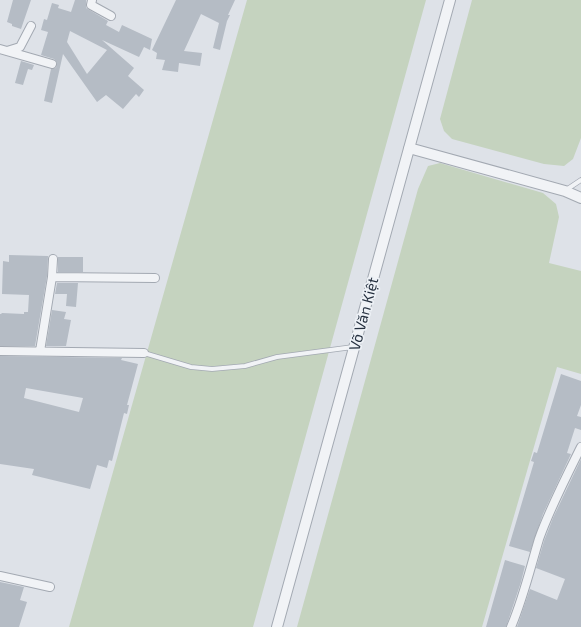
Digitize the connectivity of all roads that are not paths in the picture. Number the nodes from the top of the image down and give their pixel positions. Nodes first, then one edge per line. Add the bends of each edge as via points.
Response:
1 (92, 0) edge
2 (450, 0) edge
3 (111, 16) dead end
4 (31, 26) dead end
5 (3, 50) edge
6 (52, 64) dead end
7 (409, 148) junction
8 (581, 180) edge
9 (564, 191) junction
10 (581, 198) edge
11 (53, 259) dead end
12 (52, 277) junction
13 (155, 278) dead end
14 (355, 347) junction
15 (0, 351) edge
16 (40, 351) junction
17 (144, 353) joint
18 (581, 447) edge
19 (0, 576) edge
20 (50, 587) dead end
21 (277, 627) edge
22 (511, 627) edge

1 - 3 street via 91,5
2 - 7 street, Võ Văn Kiệt
4 - 5 street via 20,47
5 - 6 street
7 - 9 street
7 - 14 street, Võ Văn Kiệt
8 - 9 lane
9 - 10 street
11 - 12 street
12 - 13 street
12 - 16 street
14 - 17 lane via 277,357 245,366 212,369 191,367
14 - 21 street, Võ Văn Kiệt
15 - 16 street
16 - 17 street
18 - 22 street via 539,539 522,600
19 - 20 street

